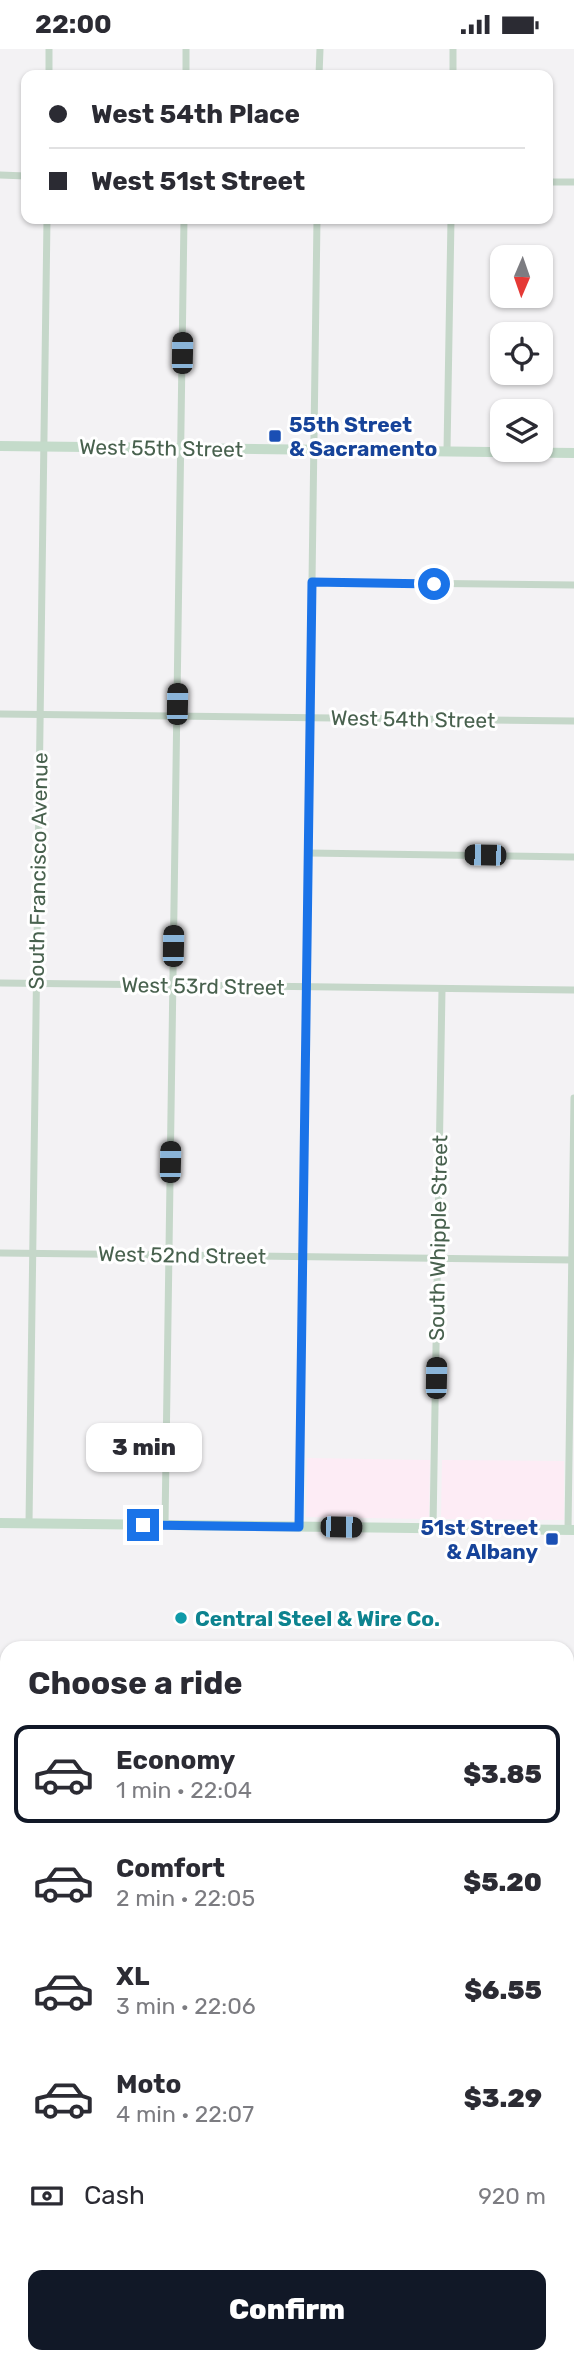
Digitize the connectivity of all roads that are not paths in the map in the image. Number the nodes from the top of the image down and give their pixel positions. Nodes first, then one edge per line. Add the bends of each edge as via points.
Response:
1 (49, 49) edge
2 (186, 49) edge
3 (320, 49) edge
4 (453, 49) edge
5 (49, 70) edge
6 (186, 70) edge
7 (319, 70) edge
8 (453, 70) edge
9 (0, 175) edge
10 (21, 176) edge
11 (553, 181) edge
12 (574, 182) edge
13 (47, 224) edge
14 (184, 224) edge
15 (317, 224) edge
16 (451, 224) edge
17 (0, 446) edge
18 (44, 447) junction
19 (180, 448) junction
20 (314, 450) junction
21 (447, 451) junction
22 (574, 453) edge
23 (312, 582) junction
24 (574, 585) edge
25 (0, 714) edge
26 (40, 715) junction
27 (177, 716) junction
28 (310, 718) junction
29 (574, 721) edge
30 (308, 853) junction
31 (574, 857) edge
32 (0, 983) edge
33 (36, 984) junction
34 (173, 986) junction
35 (306, 987) junction
36 (442, 989) junction
37 (574, 990) edge
38 (574, 1098) edge
39 (0, 1253) edge
40 (33, 1253) junction
41 (169, 1255) junction
42 (303, 1257) junction
43 (438, 1258) junction
44 (573, 1260) edge
45 (0, 1523) edge
46 (29, 1523) junction
47 (165, 1525) junction
48 (299, 1527) junction
49 (433, 1528) junction
50 (571, 1530) edge

1 - 5 street
2 - 6 street
3 - 7 street
4 - 8 street
9 - 10 street
11 - 12 street
13 - 18 street, South Francisco Avenue
14 - 19 street
15 - 20 street
16 - 21 street
17 - 18 main road, West 55th Street
18 - 19 main road, West 55th Street
18 - 26 street, South Francisco Avenue
19 - 20 main road, West 55th Street
19 - 27 street
20 - 21 main road, West 55th Street
20 - 23 street
21 - 22 main road, West 55th Street
23 - 24 street
23 - 28 street
25 - 26 street, West 54th Street
26 - 27 street, West 54th Street
26 - 33 street, South Francisco Avenue
27 - 28 street, West 54th Street
27 - 34 street
28 - 29 street, West 54th Street
28 - 30 street
30 - 31 street
30 - 35 street
32 - 33 street, West 53rd Street
33 - 34 street, West 53rd Street
33 - 40 street, South Francisco Avenue
34 - 35 street, West 53rd Street
34 - 41 street
35 - 36 street, West 53rd Street
35 - 42 street
36 - 37 street, West 53rd Street
36 - 43 street, South Whipple Street
38 - 44 street
39 - 40 street, West 52nd Street
40 - 41 street, West 52nd Street
40 - 46 street, South Francisco Avenue
41 - 42 street, West 52nd Street
41 - 47 street
42 - 43 street, West 52nd Street
42 - 48 street
43 - 44 street, West 52nd Street
43 - 49 street, South Whipple Street
44 - 50 street
45 - 46 main road
46 - 47 main road
47 - 48 main road
48 - 49 main road
49 - 50 main road

